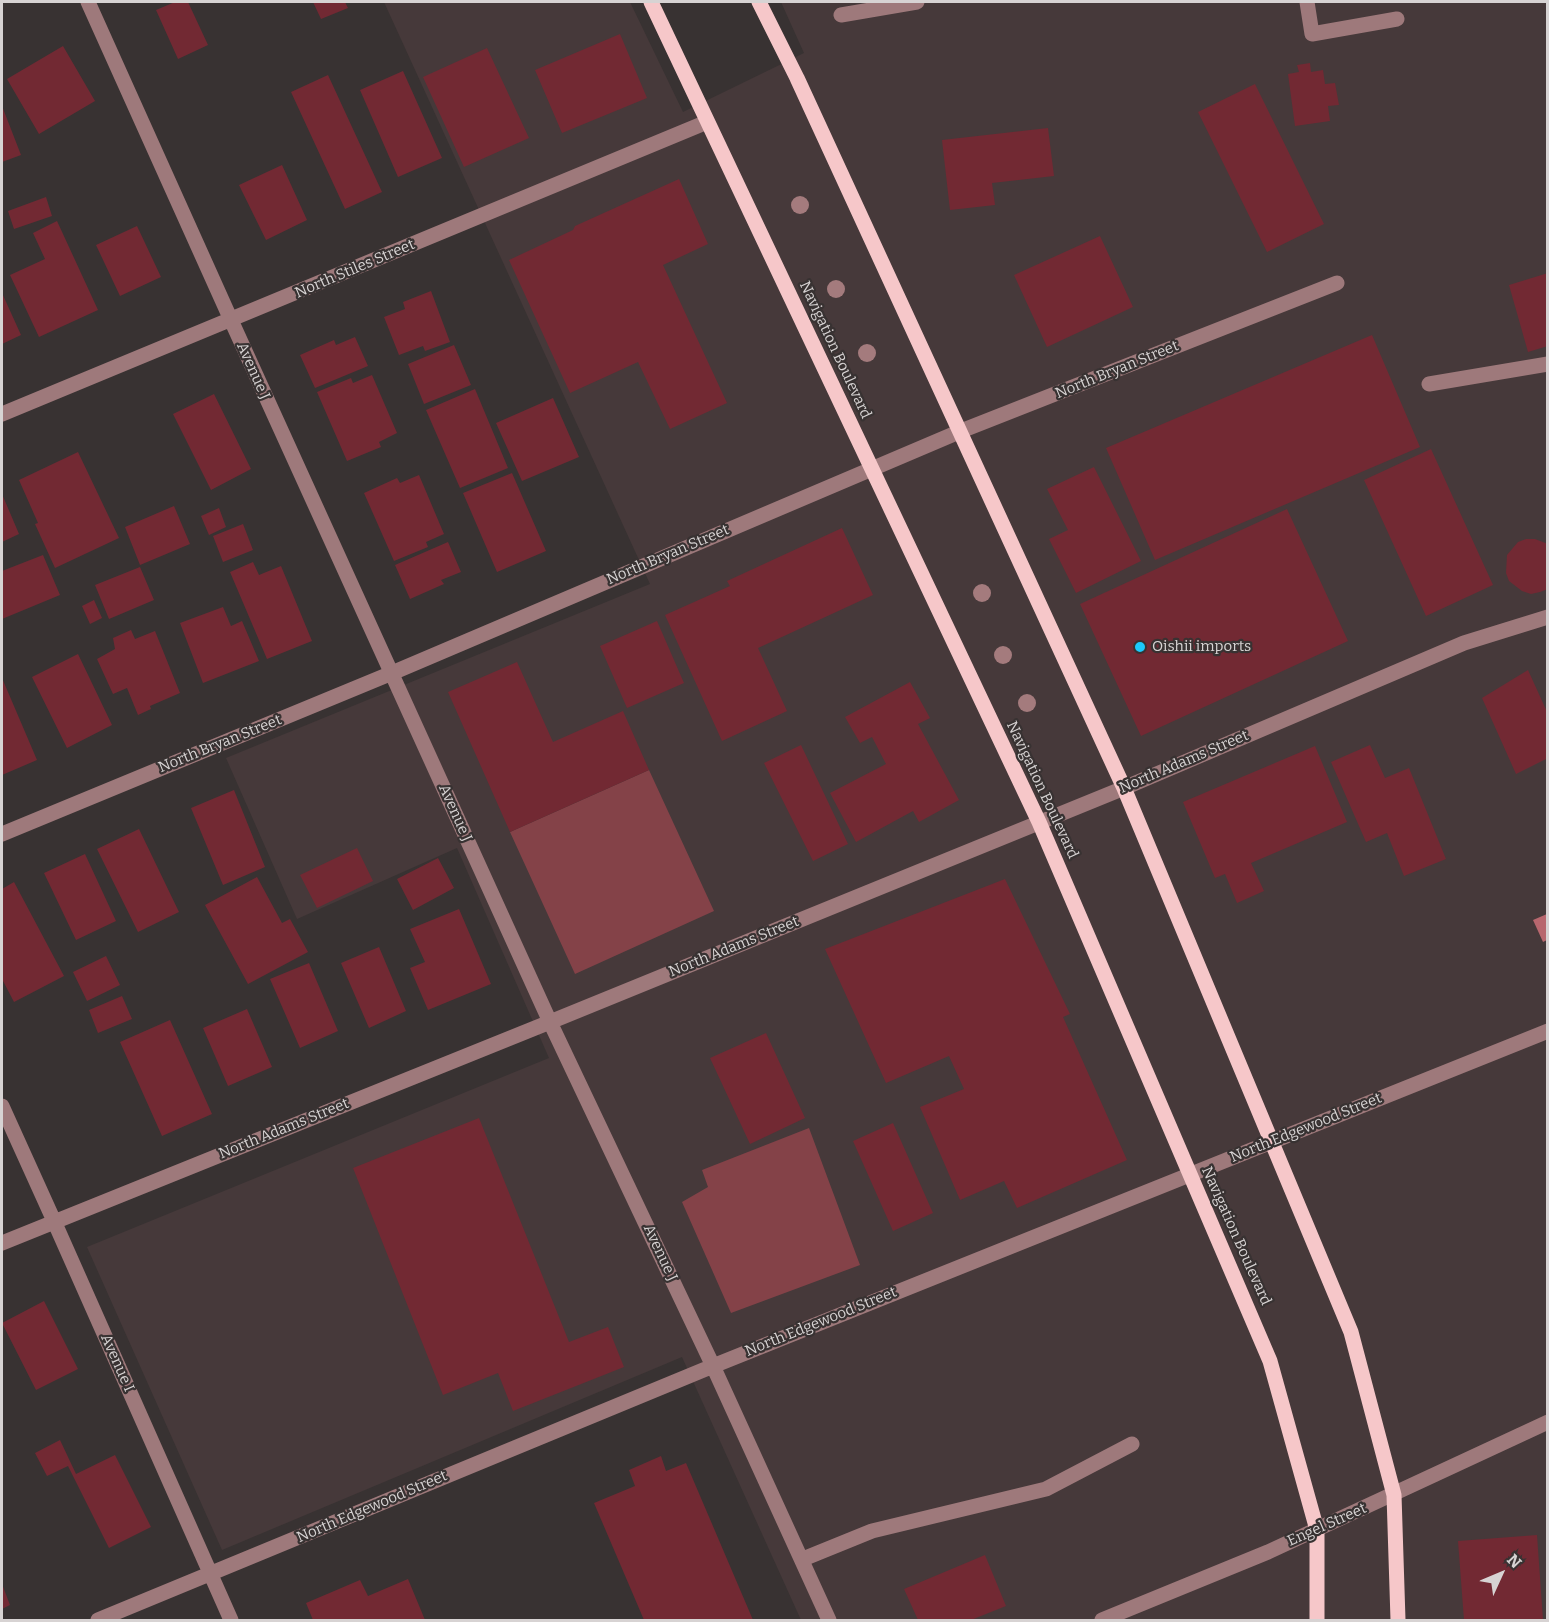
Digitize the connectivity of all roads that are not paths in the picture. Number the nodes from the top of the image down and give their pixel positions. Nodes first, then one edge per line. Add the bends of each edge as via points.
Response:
1 (88, 2) edge
2 (651, 2) edge
3 (759, 2) edge
4 (917, 2) edge
5 (1307, 2) edge
6 (840, 15) dead end
7 (1397, 19) dead end
8 (707, 122) junction
9 (1337, 283) dead end
10 (231, 320) junction
11 (1548, 364) edge
12 (1429, 384) dead end
13 (2, 414) edge
14 (961, 431) junction
15 (871, 469) junction
16 (1548, 617) edge
17 (392, 673) junction
18 (1124, 788) junction
19 (1039, 822) junction
20 (2, 834) edge
21 (550, 1022) junction
22 (1548, 1031) edge
23 (2, 1106) edge
24 (1273, 1142) junction
25 (1189, 1174) junction
26 (54, 1221) junction
27 (2, 1243) edge
28 (713, 1366) junction
29 (1548, 1422) edge
30 (1132, 1444) dead end
31 (1394, 1495) junction
32 (1317, 1530) junction
33 (802, 1559) junction
34 (210, 1574) junction
35 (98, 1620) edge
36 (231, 1620) edge
37 (829, 1620) edge
38 (1102, 1620) edge
39 (1317, 1620) edge
40 (1398, 1620) edge

1 - 10 street, Avenue J
2 - 8 main road, Navigation Boulevard
3 - 14 main road
4 - 6 street
5 - 7 street via 1312,34
8 - 10 street, North Stiles Street
8 - 15 main road, Navigation Boulevard
9 - 14 street, North Bryan Street
10 - 13 street, North Stiles Street
10 - 17 street, Avenue J
11 - 12 street
14 - 15 street, North Bryan Street
14 - 18 main road
15 - 17 street, North Bryan Street
15 - 19 main road, Navigation Boulevard
16 - 18 street, North Adams Street via 1464,643
17 - 20 street, North Bryan Street
17 - 21 street, Avenue J
18 - 19 street, North Adams Street
18 - 24 main road
19 - 21 street, North Adams Street
19 - 25 main road, Navigation Boulevard
21 - 26 street, North Adams Street
21 - 28 street, Avenue J
22 - 24 street, North Edgewood Street
23 - 26 street, Avenue I
24 - 25 street, North Edgewood Street
24 - 31 main road via 1351,1332
25 - 28 street, North Edgewood Street
25 - 32 main road, Navigation Boulevard via 1270,1361
26 - 27 street, North Adams Street
26 - 34 street, Avenue I
28 - 33 street, Avenue J
28 - 34 street, North Edgewood Street
29 - 31 street, Engel Street
30 - 33 street via 1046,1489 872,1531
31 - 32 street, Engel Street
31 - 40 main road
32 - 38 street, Engel Street
32 - 39 main road, Navigation Boulevard
33 - 37 street, Avenue J
34 - 35 street, North Edgewood Street
34 - 36 street, Avenue I

